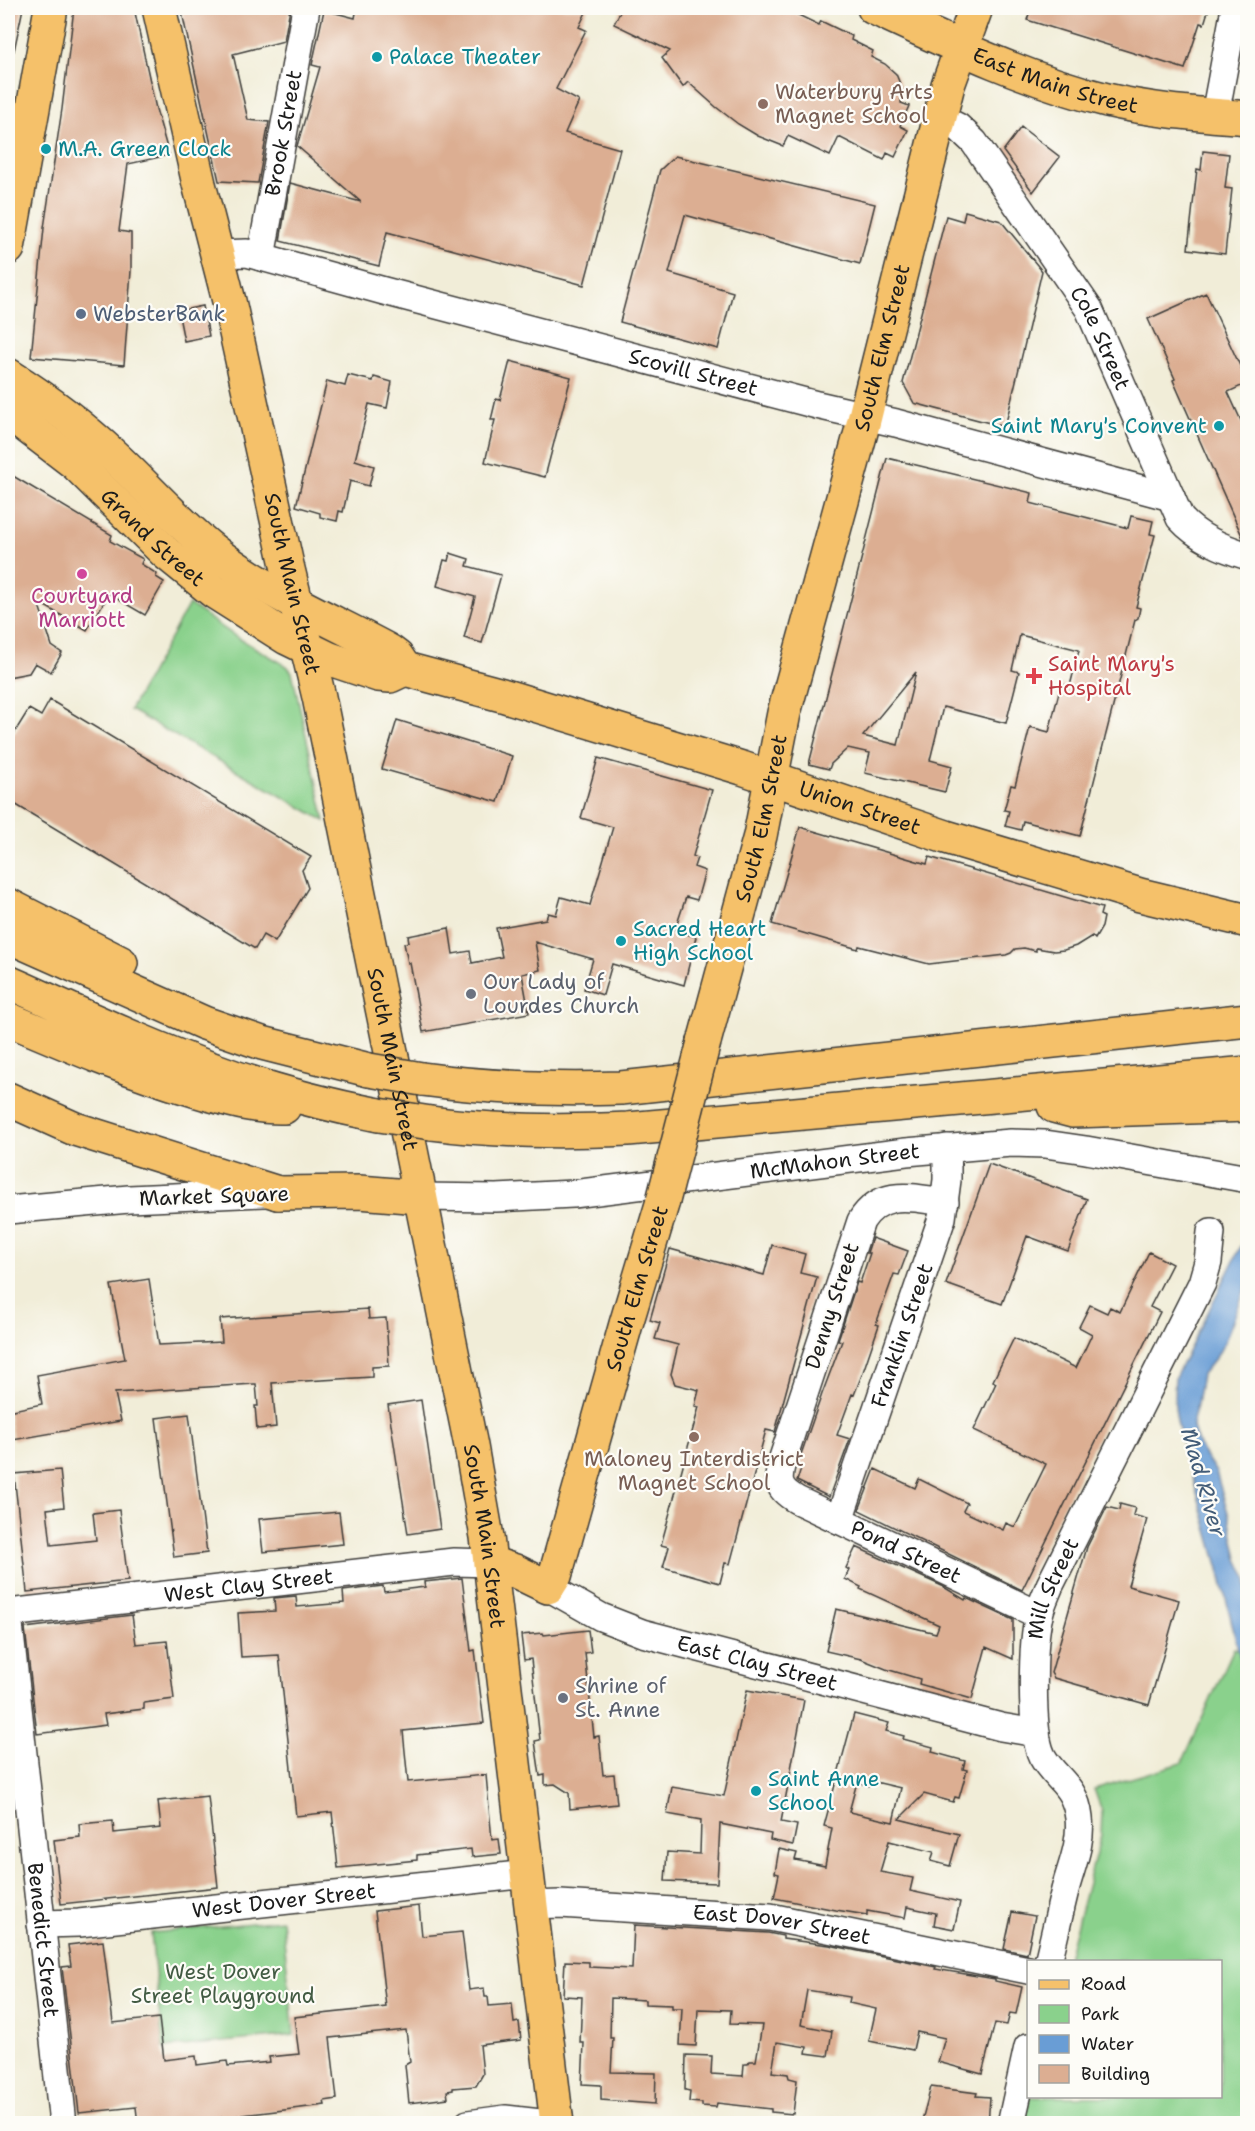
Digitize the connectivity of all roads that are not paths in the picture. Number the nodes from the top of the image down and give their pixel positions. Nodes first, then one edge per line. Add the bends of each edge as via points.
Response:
1 (51, 8) edge
2 (159, 8) edge
3 (306, 8) edge
4 (874, 8) edge
5 (976, 8) edge
6 (1235, 8) edge
7 (962, 47) junction
8 (1215, 115) junction
9 (940, 118) junction
10 (1248, 118) edge
11 (8, 248) edge
12 (217, 254) junction
13 (261, 257) junction
14 (8, 375) edge
15 (8, 412) edge
16 (865, 416) junction
17 (1171, 497) junction
18 (1248, 556) edge
19 (296, 602) junction
20 (308, 650) junction
21 (405, 669) junction
22 (771, 778) junction
23 (8, 905) edge
24 (1248, 921) edge
25 (8, 936) edge
26 (8, 982) edge
27 (8, 1018) edge
28 (1248, 1020) edge
29 (262, 1043) junction
30 (1248, 1073) edge
31 (1003, 1095) junction
32 (8, 1099) edge
33 (317, 1101) junction
34 (1248, 1105) edge
35 (947, 1148) junction
36 (1248, 1179) edge
37 (278, 1193) junction
38 (420, 1197) junction
39 (945, 1202) junction
40 (8, 1210) edge
41 (1210, 1232) dead end
42 (779, 1482) joint
43 (839, 1520) junction
44 (490, 1563) junction
45 (548, 1587) junction
46 (8, 1614) edge
47 (1039, 1615) junction
48 (1036, 1733) junction
49 (529, 1889) junction
50 (41, 1924) junction
51 (1049, 1960) edge
52 (1027, 1970) edge
53 (1027, 2056) edge
54 (63, 2124) edge
55 (468, 2124) edge
56 (549, 2124) edge
57 (556, 2124) edge
58 (1011, 2124) edge

1 - 11 main road
2 - 12 main road, South Main Street
3 - 13 street, Brook Street
4 - 7 main road, East Main Street
5 - 7 main road, South Elm Street
6 - 8 street
7 - 8 main road, East Main Street via 1039,79 1107,100
7 - 9 main road, South Elm Street
8 - 10 main road, East Main Street
9 - 16 main road, South Elm Street
9 - 17 street, Cole Street via 974,142 1081,295
12 - 13 street, Scovill Street
12 - 19 main road, South Main Street
13 - 16 street, Scovill Street
14 - 19 main road, Grand Street via 95,439 213,551
15 - 20 main road, Grand Street via 76,464 190,574
16 - 17 street, Scovill Street
16 - 22 main road, South Elm Street via 784,713
17 - 18 street, Cole Street via 1180,518 1193,531
19 - 20 main road, South Main Street
19 - 21 main road, Union Street via 389,651
20 - 21 main road, Union Street via 378,675
20 - 38 main road, South Main Street
21 - 22 main road, Union Street via 547,708
22 - 24 main road, Union Street via 946,837
22 - 45 main road, South Elm Street, bridge via 760,836 663,1201 560,1563
23 - 29 main road via 222,1009
25 - 29 main road via 182,1014
26 - 33 main road via 175,1055
27 - 33 main road via 133,1070 245,1104 285,1107
28 - 29 main road, bridge via 621,1088 501,1088 422,1079
30 - 31 main road
31 - 33 main road, bridge via 628,1129 525,1131 431,1123
31 - 34 main road via 1073,1111
32 - 37 main road via 75,1129
35 - 36 street, McMahon Street via 1045,1144
35 - 38 street, McMahon Street via 585,1193
35 - 39 street, Franklin Street
37 - 38 main road, Market Square via 359,1192
37 - 40 street, Market Square via 138,1198
38 - 44 main road, South Main Street via 471,1446
39 - 42 street, Denny Street via 887,1199 873,1206 861,1221 783,1458
39 - 43 street, Franklin Street
41 - 47 street, Mill Street via 1202,1283 1050,1585
42 - 43 street, Pond Street via 786,1494
43 - 47 street, Pond Street
44 - 45 main road, East Clay Street via 515,1570
44 - 46 street, West Clay Street via 454,1562
44 - 49 main road, South Main Street
45 - 48 street, East Clay Street via 601,1617 642,1633 1002,1728
46 - 50 street, Benedict Street
47 - 48 street, Mill Street via 1035,1652
48 - 51 street, Mill Street via 1044,1759 1073,1796 1079,1819 1077,1849
49 - 50 street, West Dover Street
49 - 52 street, East Dover Street via 560,1904 770,1917
49 - 57 main road, South Main Street
50 - 54 street, Benedict Street
53 - 58 street
55 - 56 street via 505,2120

